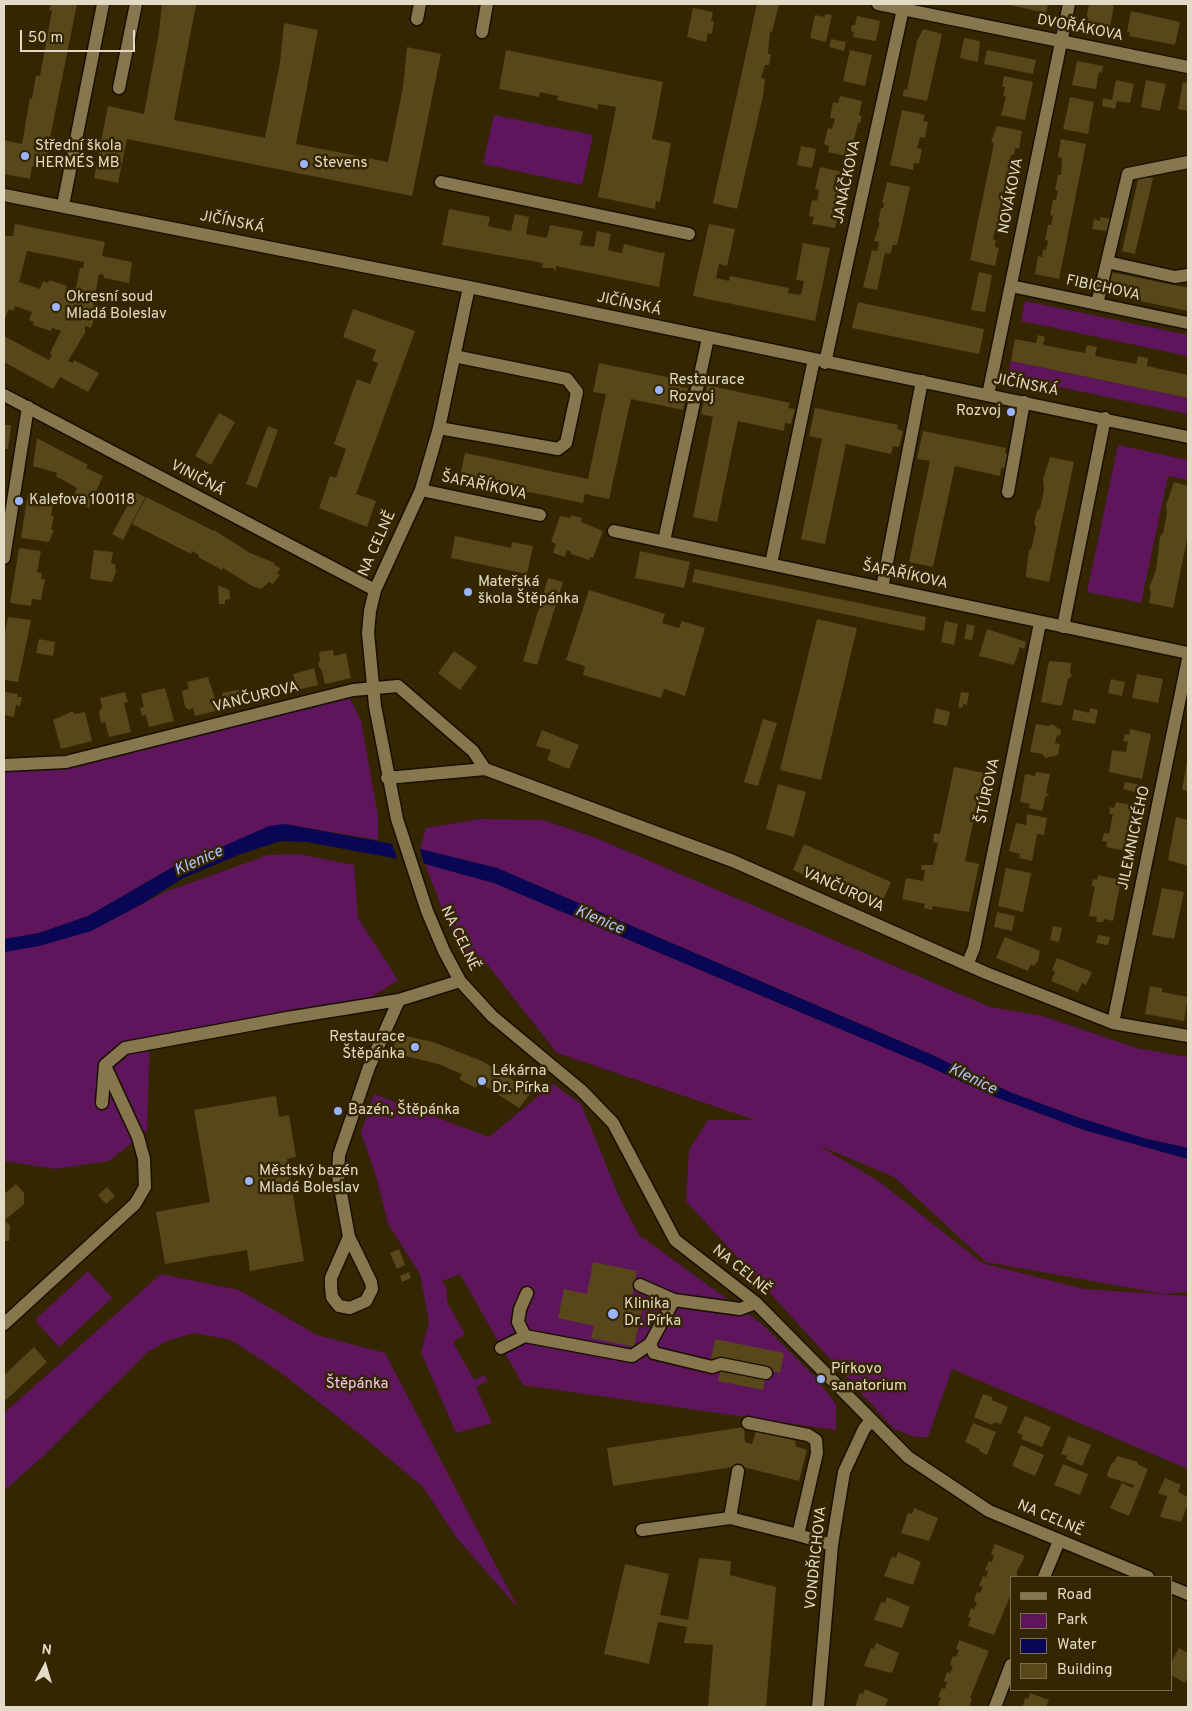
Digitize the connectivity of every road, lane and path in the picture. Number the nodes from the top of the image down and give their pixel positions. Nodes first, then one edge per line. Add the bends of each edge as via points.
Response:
1 (103, 4) edge
2 (136, 4) edge
3 (420, 4) edge
4 (487, 4) edge
5 (878, 4) edge
6 (1069, 4) edge
7 (903, 9) junction
8 (417, 19) dead end
9 (482, 32) dead end
10 (1060, 42) junction
11 (1188, 67) edge
12 (119, 88) dead end
13 (1188, 162) edge
14 (441, 182) dead end
15 (4, 195) edge
16 (63, 205) junction
17 (689, 234) dead end
18 (1107, 262) junction
19 (1188, 276) edge
20 (1011, 286) junction
21 (469, 287) junction
22 (1097, 304) junction
23 (1188, 323) edge
24 (708, 338) junction
25 (454, 356) junction
26 (820, 361) junction
27 (922, 381) junction
28 (988, 394) junction
29 (4, 395) edge
30 (1024, 402) junction
31 (28, 407) junction
32 (1105, 418) junction
33 (439, 428) junction
34 (1188, 437) edge
35 (421, 490) junction
36 (1008, 492) dead end
37 (540, 515) dead end
38 (614, 530) dead end
39 (664, 541) junction
40 (4, 558) edge
41 (771, 564) junction
42 (882, 588) junction
43 (375, 590) junction
44 (1040, 623) junction
45 (1063, 627) junction
46 (1188, 653) edge
47 (1188, 659) edge
48 (373, 687) junction
49 (4, 765) edge
50 (485, 769) junction
51 (387, 778) junction
52 (967, 965) junction
53 (460, 981) junction
54 (399, 1000) junction
55 (1113, 1023) junction
56 (1188, 1036) edge
57 (104, 1065) junction
58 (102, 1104) dead end
59 (349, 1236) junction
60 (640, 1285) dead end
61 (527, 1293) dead end
62 (674, 1300) junction
63 (756, 1303) junction
64 (4, 1324) edge
65 (525, 1336) junction
66 (650, 1344) junction
67 (501, 1348) dead end
68 (766, 1373) dead end
69 (871, 1420) junction
70 (748, 1423) dead end
71 (738, 1471) dead end
72 (730, 1518) junction
73 (642, 1530) dead end
74 (798, 1534) junction
75 (1059, 1541) junction
76 (832, 1544) junction
77 (1044, 1576) edge
78 (1146, 1576) edge
79 (1172, 1587) edge
80 (1188, 1594) edge
81 (1010, 1668) edge
82 (818, 1707) edge
83 (995, 1707) edge

1 - 16 street
2 - 12 street
3 - 8 street
4 - 9 street
5 - 7 street, DVOŘÁKOVA
6 - 10 street, NOVÁKOVA
7 - 10 street, DVOŘÁKOVA
7 - 26 street, JANÁČKOVA via 841,290
10 - 11 street, DVOŘÁKOVA
10 - 20 street, NOVÁKOVA
13 - 18 street via 1128,174
14 - 17 street
15 - 16 street, JIČÍNSKÁ
16 - 21 street, JIČÍNSKÁ
18 - 19 street via 1175,277
18 - 22 street
20 - 22 street, FIBICHOVA
20 - 28 street, NOVÁKOVA
21 - 24 street, JIČÍNSKÁ
21 - 25 street, NA CELNĚ
22 - 23 street, FIBICHOVA
24 - 26 street, JIČÍNSKÁ
24 - 39 street
25 - 33 street, NA CELNĚ
25 - 33 street via 567,379 577,392 566,443 558,449
26 - 27 street, JIČÍNSKÁ
26 - 41 street, JANÁČKOVA
27 - 28 street, JIČÍNSKÁ
27 - 42 street
28 - 30 street, JIČÍNSKÁ
29 - 31 street, VINIČNÁ
30 - 32 street, JIČÍNSKÁ
30 - 36 street
31 - 40 street
31 - 43 street, VINIČNÁ
32 - 34 street, JIČÍNSKÁ
32 - 45 street
33 - 35 street, NA CELNĚ
35 - 37 street, ŠAFAŘÍKOVA
35 - 43 street, NA CELNĚ
38 - 39 street, ŠAFAŘÍKOVA
39 - 41 street, ŠAFAŘÍKOVA
41 - 42 street, ŠAFAŘÍKOVA
42 - 44 street, ŠAFAŘÍKOVA
43 - 48 street, NA CELNĚ via 368,634
44 - 45 street, ŠAFAŘÍKOVA
44 - 52 street, ŠTÚROVA via 974,948
45 - 46 street, ŠAFAŘÍKOVA
47 - 55 street, JILEMNICKÉHO
48 - 49 street, VANČUROVA via 66,762
48 - 50 street, VANČUROVA via 398,686 473,751
48 - 51 street, NA CELNĚ
50 - 51 street, VANČUROVA
50 - 52 street, VANČUROVA via 734,861
51 - 53 street, NA CELNĚ via 396,819 418,885 444,951
52 - 55 street, VANČUROVA
53 - 54 street
53 - 63 street, NA CELNĚ via 492,1016 582,1090 613,1123 675,1240
54 - 57 street via 125,1048
54 - 59 street via 381,1036 339,1155 338,1176
55 - 56 street, VANČUROVA
57 - 58 street
57 - 64 street via 138,1137 144,1159 145,1187 136,1204
59 - 59 street via 331,1278 331,1287 332,1297 339,1306 350,1308 366,1301 372,1289
60 - 62 street
61 - 65 street via 518,1322
62 - 63 street via 740,1309
62 - 66 street
63 - 69 street, NA CELNĚ
65 - 66 street via 632,1356
65 - 67 street
66 - 68 street via 654,1353 712,1367 721,1364
69 - 75 street, NA CELNĚ via 908,1457 960,1494 989,1511
69 - 76 street, VONDŘICHOVA via 844,1472
70 - 74 street via 808,1435 816,1440 817,1453
71 - 72 street
72 - 73 street
72 - 74 street
74 - 76 street
75 - 77 street
75 - 78 street, NA CELNĚ
76 - 82 street, VONDŘICHOVA
79 - 80 street
81 - 83 street

